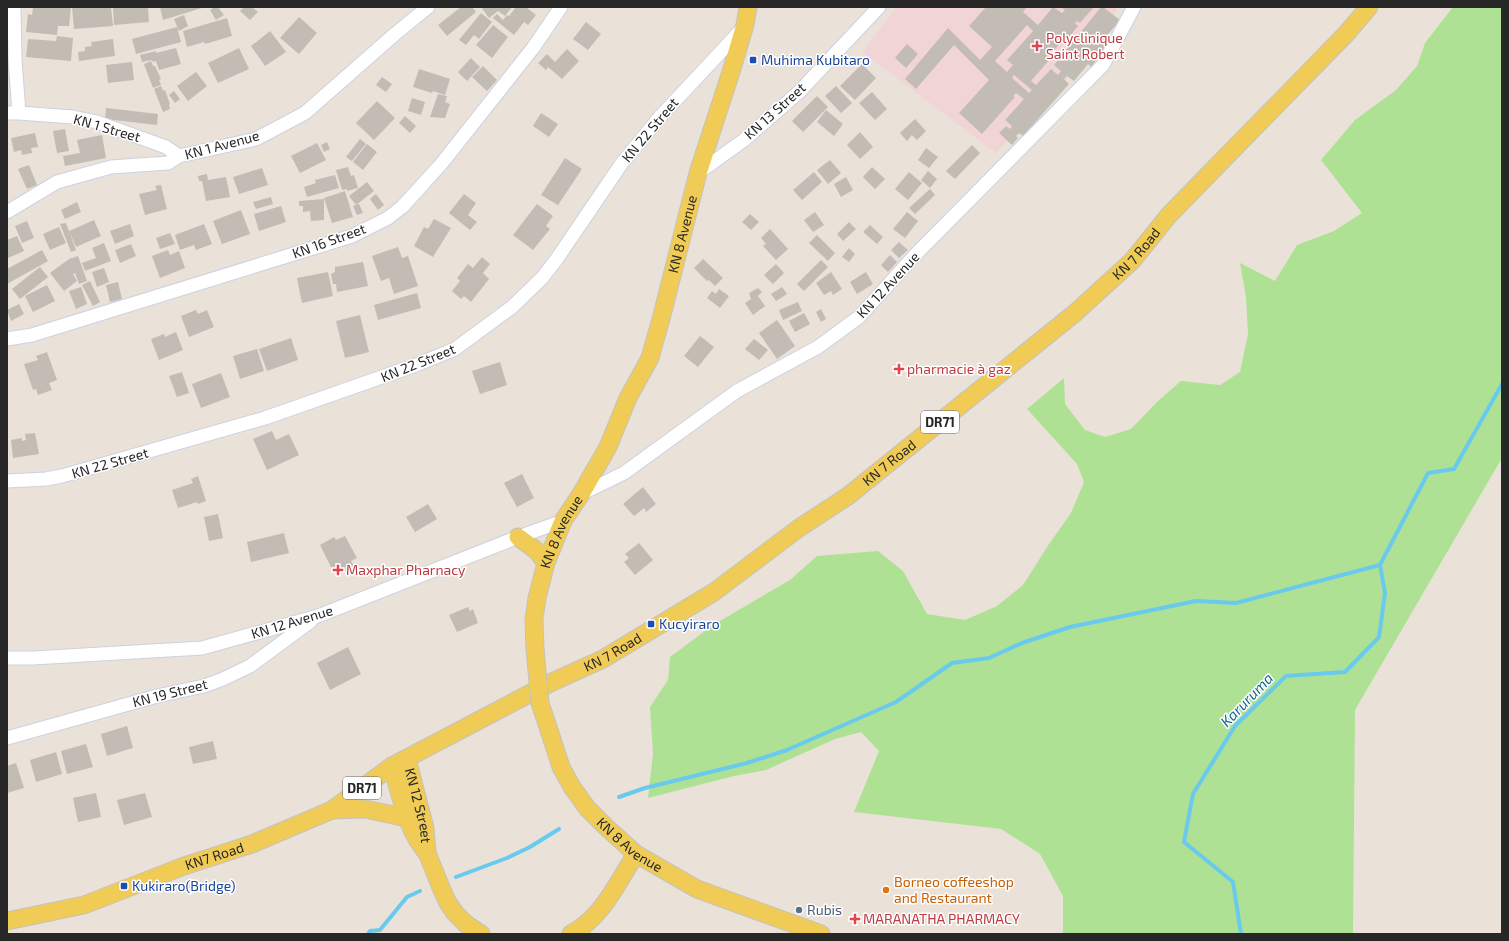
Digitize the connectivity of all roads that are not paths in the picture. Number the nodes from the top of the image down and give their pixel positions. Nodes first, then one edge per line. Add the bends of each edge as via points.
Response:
1 (14, 7) edge
2 (428, 7) edge
3 (561, 7) edge
4 (748, 7) edge
5 (880, 7) edge
6 (1134, 7) edge
7 (1369, 7) edge
8 (745, 25) junction
9 (13, 113) edge
10 (179, 156) junction
11 (698, 173) junction
12 (7, 212) edge
13 (7, 339) edge
14 (7, 482) edge
15 (581, 494) junction
16 (563, 521) junction
17 (518, 537) junction
18 (546, 563) junction
19 (318, 616) junction
20 (7, 658) edge
21 (7, 738) edge
22 (437, 742) junction
23 (400, 762) junction
24 (416, 789) junction
25 (332, 810) junction
26 (407, 818) junction
27 (427, 853) junction
28 (636, 854) junction
29 (7, 921) edge
30 (481, 934) edge
31 (571, 934) edge
32 (821, 934) edge

1 - 9 street
2 - 10 street, KN 1 Avenue via 305,113 256,139
3 - 13 street, KN 16 Street via 533,48 442,163 402,207 388,218 352,236 32,335
4 - 8 main road, KN 8 Avenue
5 - 11 street, KN 13 Street via 799,92 744,140
6 - 15 street, KN 12 Avenue via 1103,65 918,253 859,317 818,347 737,391 624,474
7 - 22 main road, KN 7 Road / DR71 via 1169,215 1132,261 1075,313 848,496 798,528 714,592 603,659 550,683
8 - 11 main road, KN 8 Avenue
8 - 14 street, KN 22 Street via 659,118 626,158 542,278 512,307 455,349 265,418 62,476
9 - 10 street, KN 1 Street via 74,117 97,122 166,147
10 - 12 street, KN 1 Avenue via 168,163 111,167 57,182
11 - 15 main road, KN 8 Avenue via 650,358 628,398 608,447
15 - 16 main road, KN 8 Avenue
16 - 17 street, KN 12 Avenue
16 - 18 main road, KN 8 Avenue
17 - 18 main road via 538,551
17 - 19 street, KN 12 Avenue
18 - 28 main road, KN 8 Avenue, bridge via 534,618 540,704 561,766 572,787 587,808
19 - 20 street, KN 12 Avenue via 202,648
19 - 21 street, KN 19 Street via 250,666 224,679
22 - 23 main road, KN 7 Road / DR71
22 - 24 main road via 422,767
23 - 24 main road, KN 12 Street
23 - 25 main road, KN7 Road / DR71
23 - 26 main road, KN 12 Street
24 - 27 main road, KN 12 Street via 425,828
25 - 26 main road via 365,809
25 - 29 main road, KN7 Road / DR71 via 252,844 184,866 84,905
26 - 27 main road, KN 12 Street via 415,837
27 - 30 main road, KN 12 Street via 448,903 466,924
28 - 31 main road via 596,916
28 - 32 main road, KN 8 Avenue via 697,889

